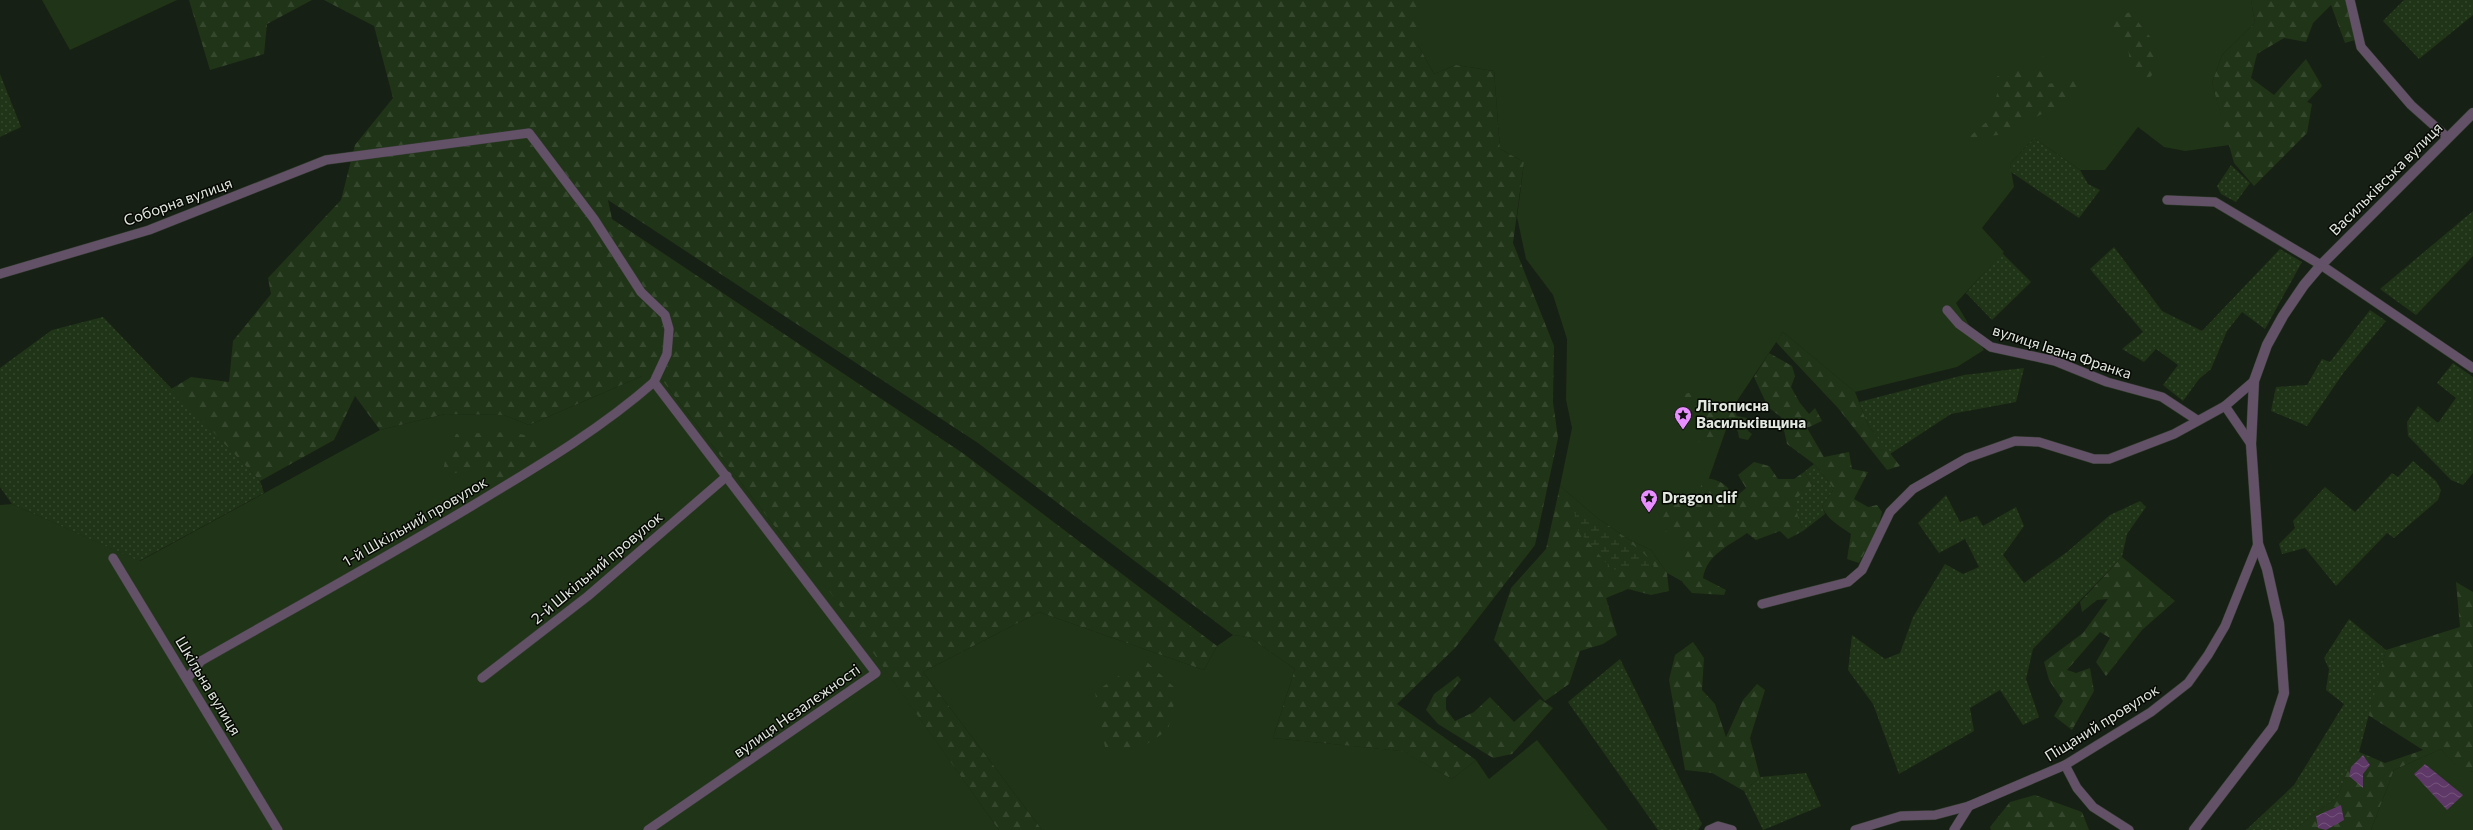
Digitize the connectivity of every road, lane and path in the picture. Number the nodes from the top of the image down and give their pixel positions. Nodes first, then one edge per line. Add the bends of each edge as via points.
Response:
1 (2350, 0) edge
2 (2473, 113) edge
3 (2448, 138) junction
4 (2166, 200) dead end
5 (2321, 265) junction
6 (0, 274) edge
7 (1947, 310) dead end
8 (2473, 368) edge
9 (2254, 381) junction
10 (654, 382) junction
11 (2225, 406) junction
12 (2197, 420) junction
13 (2251, 444) junction
14 (727, 476) junction
15 (2258, 544) junction
16 (113, 558) dead end
17 (1762, 604) dead end
18 (482, 678) dead end
19 (187, 679) junction
20 (2065, 765) junction
21 (1969, 806) junction
22 (278, 830) edge
23 (648, 830) edge
24 (1709, 830) edge
25 (1732, 830) edge
26 (1855, 830) edge
27 (1954, 830) edge
28 (2129, 830) edge
29 (2194, 830) edge

1 - 3 street via 2361,47 2411,105
2 - 3 street, Васильківська вулиця
3 - 5 street, Васильківська вулиця
4 - 5 street via 2215,202
5 - 8 street
5 - 9 street, Васильківська вулиця via 2283,316 2267,345
6 - 10 street, Соборна вулиця via 149,230 326,160 529,133 594,219 642,292 666,315 669,329 667,354
7 - 12 street, вулиця Івана Франка via 1959,324 1992,347 2014,350 2055,362 2107,382 2162,397
9 - 11 street
9 - 13 street, Васильківська вулиця
10 - 14 street
10 - 19 street, 1-й Шкільний провулок via 633,401 530,471 406,546 201,661
11 - 12 street
11 - 13 street
12 - 17 street via 2174,434 2109,459 2083,456 2039,442 2015,441 1967,458 1913,489 1890,512 1862,570 1848,582
13 - 15 street, Васильківська вулиця
14 - 18 street, 2-й Шкільний провулок via 588,596
14 - 23 street, вулиця Незалежності via 876,673
15 - 20 street, Піщаний провулок via 2225,626 2188,682 2151,712
15 - 29 street, Васильківська вулиця via 2267,569 2279,623 2284,693 2273,727
16 - 19 street, Шкільна вулиця
19 - 22 street, Шкільна вулиця
20 - 21 street, Піщаний провулок
20 - 28 street via 2077,788 2093,807
21 - 26 street, Піщаний провулок via 1935,815 1901,816
21 - 27 street
24 - 25 street via 1718,826

